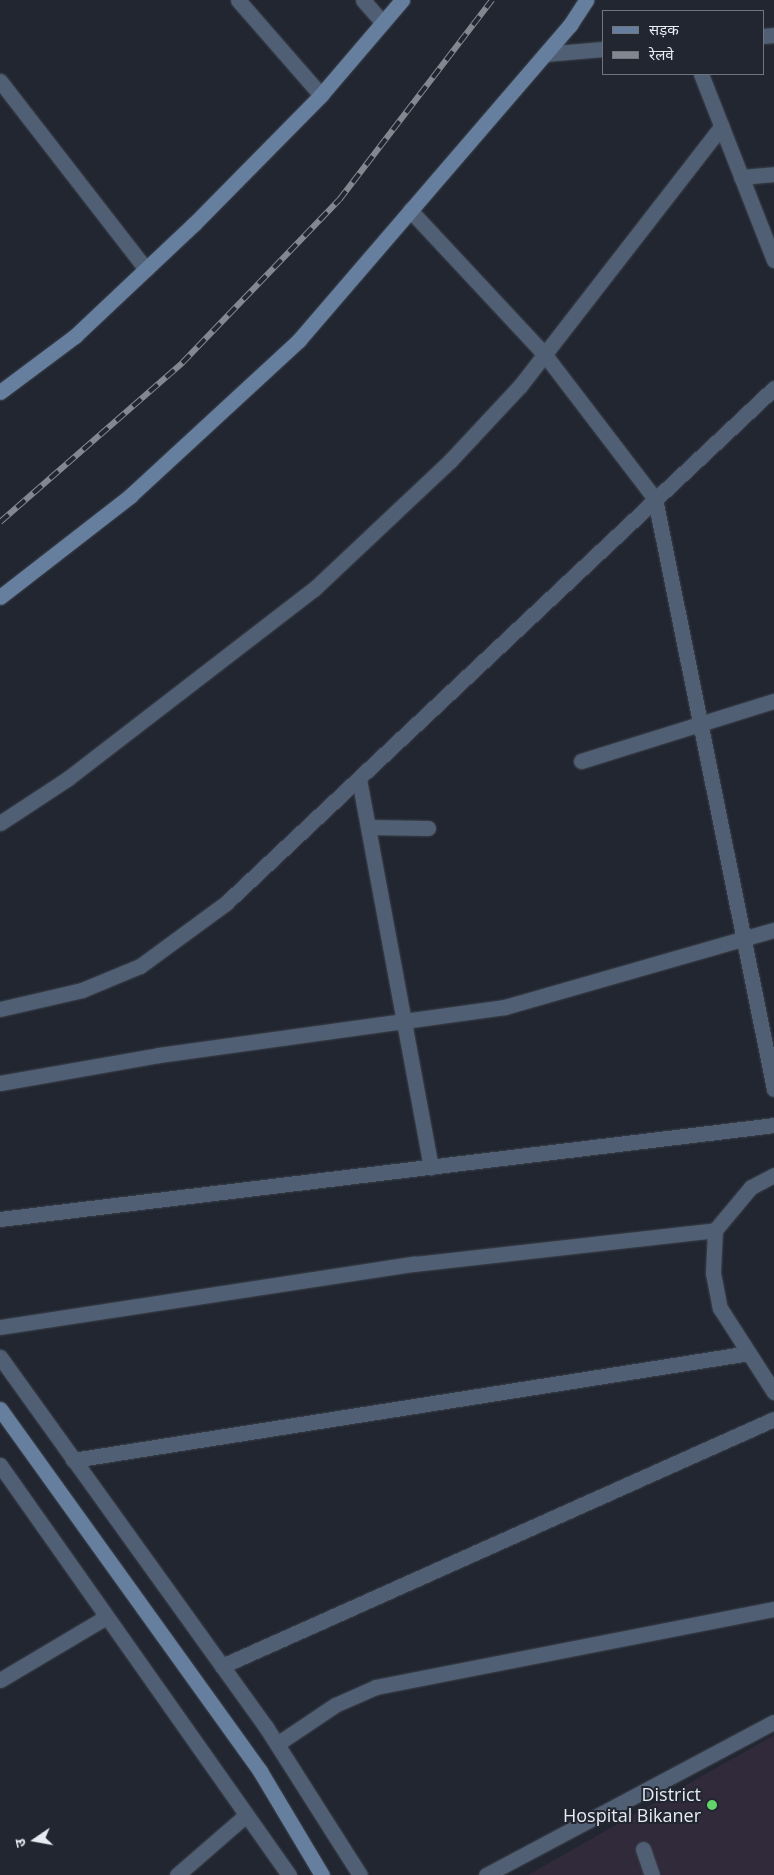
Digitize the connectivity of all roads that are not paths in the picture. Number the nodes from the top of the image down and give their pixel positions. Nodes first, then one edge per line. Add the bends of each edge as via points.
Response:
1 (238, 0) edge
2 (363, 0) edge
3 (402, 0) edge
4 (586, 0) edge
5 (383, 23) junction
6 (602, 50) edge
7 (545, 54) junction
8 (701, 75) edge
9 (0, 81) edge
10 (321, 95) junction
11 (722, 126) junction
12 (774, 174) edge
13 (741, 177) junction
14 (410, 210) junction
15 (774, 260) edge
16 (146, 269) junction
17 (545, 354) junction
18 (774, 388) edge
19 (0, 392) edge
20 (655, 499) junction
21 (0, 597) edge
22 (774, 701) edge
23 (700, 726) junction
24 (581, 761) dead end
25 (359, 779) junction
26 (0, 822) edge
27 (369, 827) junction
28 (428, 828) dead end
29 (774, 930) edge
30 (742, 941) junction
31 (0, 1009) edge
32 (406, 1023) junction
33 (767, 1025) edge
34 (0, 1083) edge
35 (774, 1089) edge
36 (774, 1125) edge
37 (431, 1167) junction
38 (774, 1175) edge
39 (0, 1219) edge
40 (715, 1230) junction
41 (0, 1327) edge
42 (749, 1353) junction
43 (0, 1357) edge
44 (774, 1392) edge
45 (0, 1410) edge
46 (774, 1419) edge
47 (73, 1460) junction
48 (0, 1466) edge
49 (774, 1609) edge
50 (106, 1617) junction
51 (222, 1666) junction
52 (0, 1680) edge
53 (774, 1722) edge
54 (277, 1744) junction
55 (246, 1815) junction
56 (643, 1849) dead end
57 (177, 1875) edge
58 (289, 1875) edge
59 (322, 1875) edge
60 (360, 1875) edge
61 (486, 1875) edge
62 (652, 1875) edge

1 - 10 street
2 - 5 street
3 - 5 street
4 - 7 street
5 - 10 street
6 - 7 street
7 - 14 street
8 - 11 street
9 - 16 street
10 - 16 street
11 - 13 street
11 - 17 street
12 - 13 street
13 - 15 street
14 - 17 street
14 - 21 street via 299,340 130,496
16 - 19 street via 75,336
17 - 20 street
17 - 26 street via 520,386 450,461 314,589 67,779
18 - 20 street
20 - 23 street
20 - 25 street
22 - 23 street
23 - 24 street
23 - 30 street
25 - 27 street
25 - 31 street via 226,903 140,966 82,990
27 - 28 street
27 - 32 street
29 - 30 street
30 - 32 street via 505,1007
30 - 33 street
32 - 34 street via 159,1055
32 - 37 street
33 - 35 street
36 - 37 street
37 - 39 street
38 - 40 street via 751,1187
40 - 41 street via 414,1264
40 - 42 street via 713,1273 720,1308
42 - 44 street
42 - 47 street
43 - 47 street
45 - 59 street via 260,1771
46 - 51 street
47 - 51 street
48 - 50 street
49 - 54 street via 376,1686 335,1704
50 - 52 street
50 - 55 street
51 - 54 street
53 - 61 street
54 - 60 street
55 - 57 street
55 - 58 street
56 - 62 street

